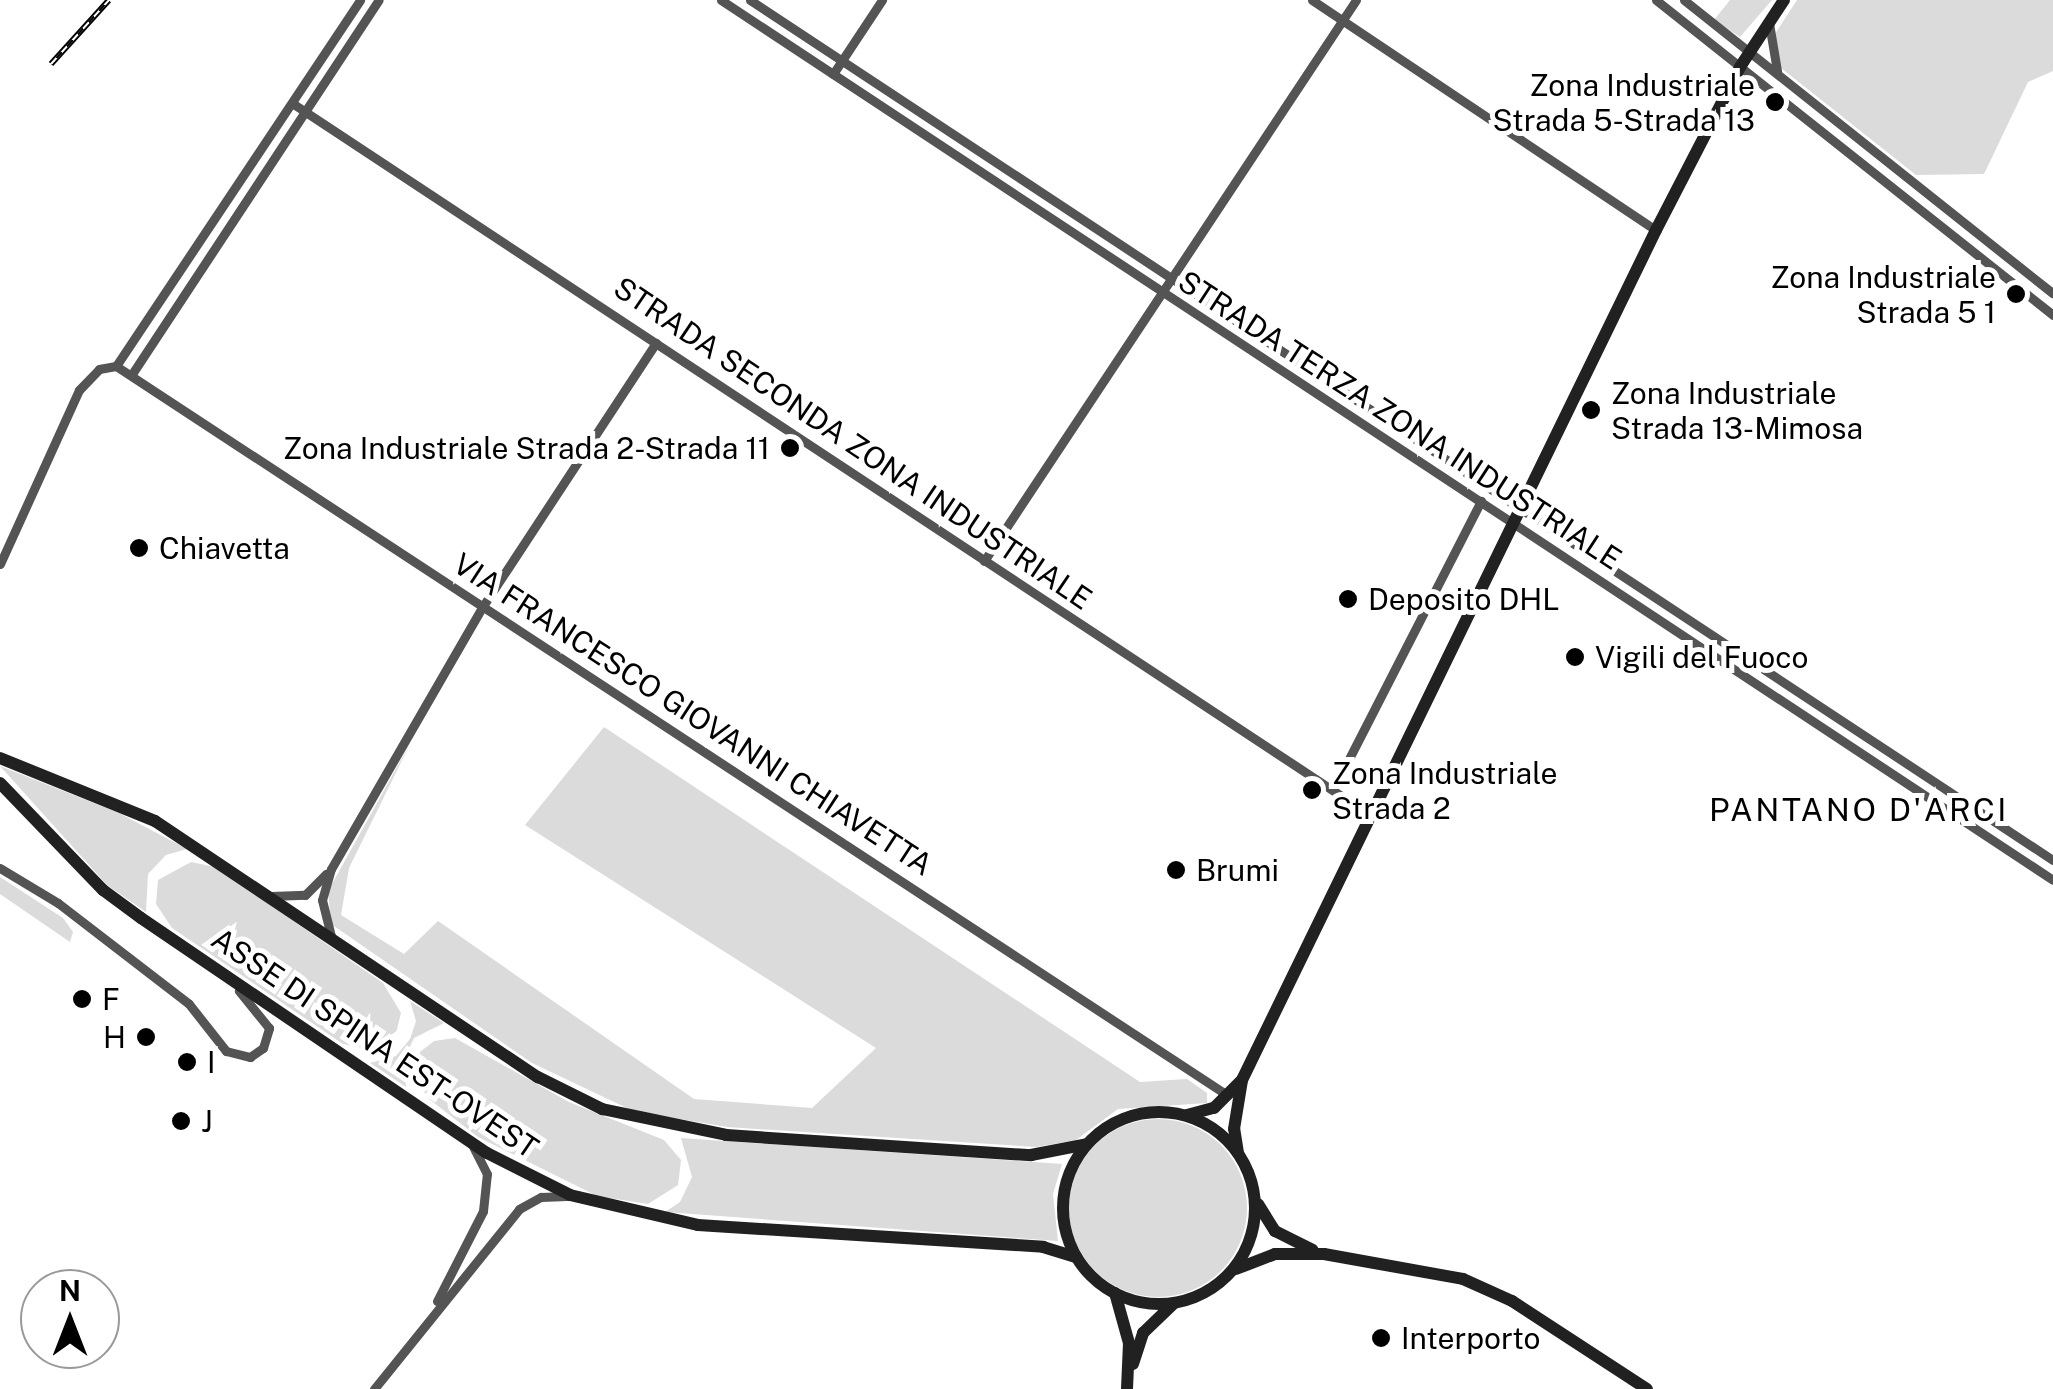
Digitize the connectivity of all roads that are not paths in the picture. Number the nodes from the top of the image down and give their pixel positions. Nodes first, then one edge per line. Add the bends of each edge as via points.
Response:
1 (360, 0) edge
2 (379, 0) edge
3 (721, 0) edge
4 (750, 0) edge
5 (882, 0) edge
6 (1312, 0) edge
7 (1356, 0) edge
8 (1656, 0) edge
9 (1684, 0) edge
10 (1784, 0) edge
11 (1343, 20) junction
12 (1769, 22) junction
13 (798, 31) junction
14 (788, 44) junction
15 (1749, 53) junction
16 (842, 60) junction
17 (1740, 68) junction
18 (833, 74) junction
19 (1782, 78) junction
20 (292, 103) junction
21 (305, 112) junction
22 (1023, 180) junction
23 (1013, 194) junction
24 (1656, 230) junction
25 (1171, 279) junction
26 (2053, 293) edge
27 (1161, 294) junction
28 (2053, 315) edge
29 (656, 343) junction
30 (116, 366) junction
31 (132, 374) junction
32 (1403, 430) junction
33 (1392, 442) junction
34 (1481, 501) junction
35 (1522, 509) junction
36 (1515, 524) junction
37 (984, 560) junction
38 (0, 564) edge
39 (483, 606) junction
40 (1841, 720) junction
41 (1831, 733) junction
42 (0, 758) edge
43 (0, 784) edge
44 (1333, 790) junction
45 (1373, 817) junction
46 (2053, 860) edge
47 (0, 868) edge
48 (332, 868) junction
49 (2053, 880) edge
50 (268, 895) junction
51 (332, 939) junction
52 (174, 940) junction
53 (1242, 1080) junction
54 (1227, 1095) junction
55 (1183, 1115) junction
56 (456, 1132) junction
57 (1087, 1144) junction
58 (1238, 1153) junction
59 (1254, 1194) junction
60 (570, 1196) junction
61 (1324, 1254) junction
62 (1076, 1257) junction
63 (1231, 1272) junction
64 (1114, 1293) junction
65 (1176, 1303) junction
66 (429, 1316) junction
67 (1128, 1384) edge
68 (374, 1389) edge
69 (1647, 1389) edge

1 - 20 street
2 - 21 street
3 - 14 street, STRADA TERZA ZONA INDUSTRIALE
4 - 13 street, STRADA TERZA ZONA INDUSTRIALE
5 - 16 street
6 - 11 street
7 - 11 street
8 - 17 street
9 - 15 street
10 - 12 main road
11 - 24 street
11 - 25 street
12 - 15 main road
12 - 19 street via 1771,58
13 - 14 street
13 - 16 street, STRADA TERZA ZONA INDUSTRIALE
14 - 18 street, STRADA TERZA ZONA INDUSTRIALE
15 - 17 main road
15 - 19 street
16 - 18 street
16 - 22 street, STRADA TERZA ZONA INDUSTRIALE
17 - 24 main road
17 - 28 street
18 - 23 street, STRADA TERZA ZONA INDUSTRIALE
19 - 26 street
20 - 21 street, STRADA SECONDA ZONA INDUSTRIALE
20 - 30 street
21 - 29 street, STRADA SECONDA ZONA INDUSTRIALE
21 - 31 street
22 - 23 street
22 - 25 street, STRADA TERZA ZONA INDUSTRIALE
23 - 27 street, STRADA TERZA ZONA INDUSTRIALE
24 - 35 main road
25 - 27 street
25 - 32 street, STRADA TERZA ZONA INDUSTRIALE
27 - 33 street, STRADA TERZA ZONA INDUSTRIALE
27 - 37 street
29 - 37 street, STRADA SECONDA ZONA INDUSTRIALE
29 - 39 street
30 - 31 street, VIA FRANCESCO GIOVANNI CHIAVETTA
30 - 38 street via 98,369 80,390
31 - 39 street, VIA FRANCESCO GIOVANNI CHIAVETTA
32 - 33 street
32 - 35 street, STRADA TERZA ZONA INDUSTRIALE
33 - 34 street, STRADA TERZA ZONA INDUSTRIALE
34 - 36 street, STRADA TERZA ZONA INDUSTRIALE
34 - 44 street
35 - 36 main road
35 - 40 street, STRADA TERZA ZONA INDUSTRIALE
36 - 41 street, STRADA TERZA ZONA INDUSTRIALE
36 - 45 main road
37 - 44 street, STRADA SECONDA ZONA INDUSTRIALE
39 - 48 street
39 - 54 street, VIA FRANCESCO GIOVANNI CHIAVETTA
40 - 41 street
40 - 46 street, STRADA TERZA ZONA INDUSTRIALE
41 - 49 street, STRADA TERZA ZONA INDUSTRIALE
42 - 50 main road, ASSE DI SPINA EST-OVEST via 154,821
43 - 52 main road, ASSE DI SPINA EST-OVEST via 103,890
44 - 45 street, STRADA SECONDA ZONA INDUSTRIALE
45 - 53 main road
47 - 52 street via 58,903 189,1004 226,1051 257,1054 269,1037 259,1010
48 - 50 street via 306,895
48 - 51 street via 322,900
50 - 51 main road, ASSE DI SPINA EST-OVEST
51 - 57 main road, ASSE DI SPINA EST-OVEST via 538,1077 632,1119 698,1132 1031,1155
52 - 56 main road, ASSE DI SPINA EST-OVEST
53 - 54 main road
53 - 58 main road via 1234,1130
54 - 55 main road via 1202,1113
55 - 57 main road via 1131,1116
55 - 58 main road via 1217,1131
56 - 60 main road, ASSE DI SPINA EST-OVEST
56 - 66 street via 484,1163 488,1186 472,1240
57 - 62 main road via 1063,1199
58 - 59 main road
59 - 61 main road via 1275,1231
59 - 63 main road via 1252,1232
60 - 62 main road, ASSE DI SPINA EST-OVEST via 698,1224 1043,1247
60 - 66 street via 526,1203
61 - 63 main road via 1263,1256
61 - 69 main road via 1462,1279 1512,1301
62 - 64 main road
63 - 65 main road via 1203,1294
64 - 65 main road via 1144,1303
64 - 67 main road via 1127,1330
65 - 67 main road via 1142,1333
66 - 68 street

